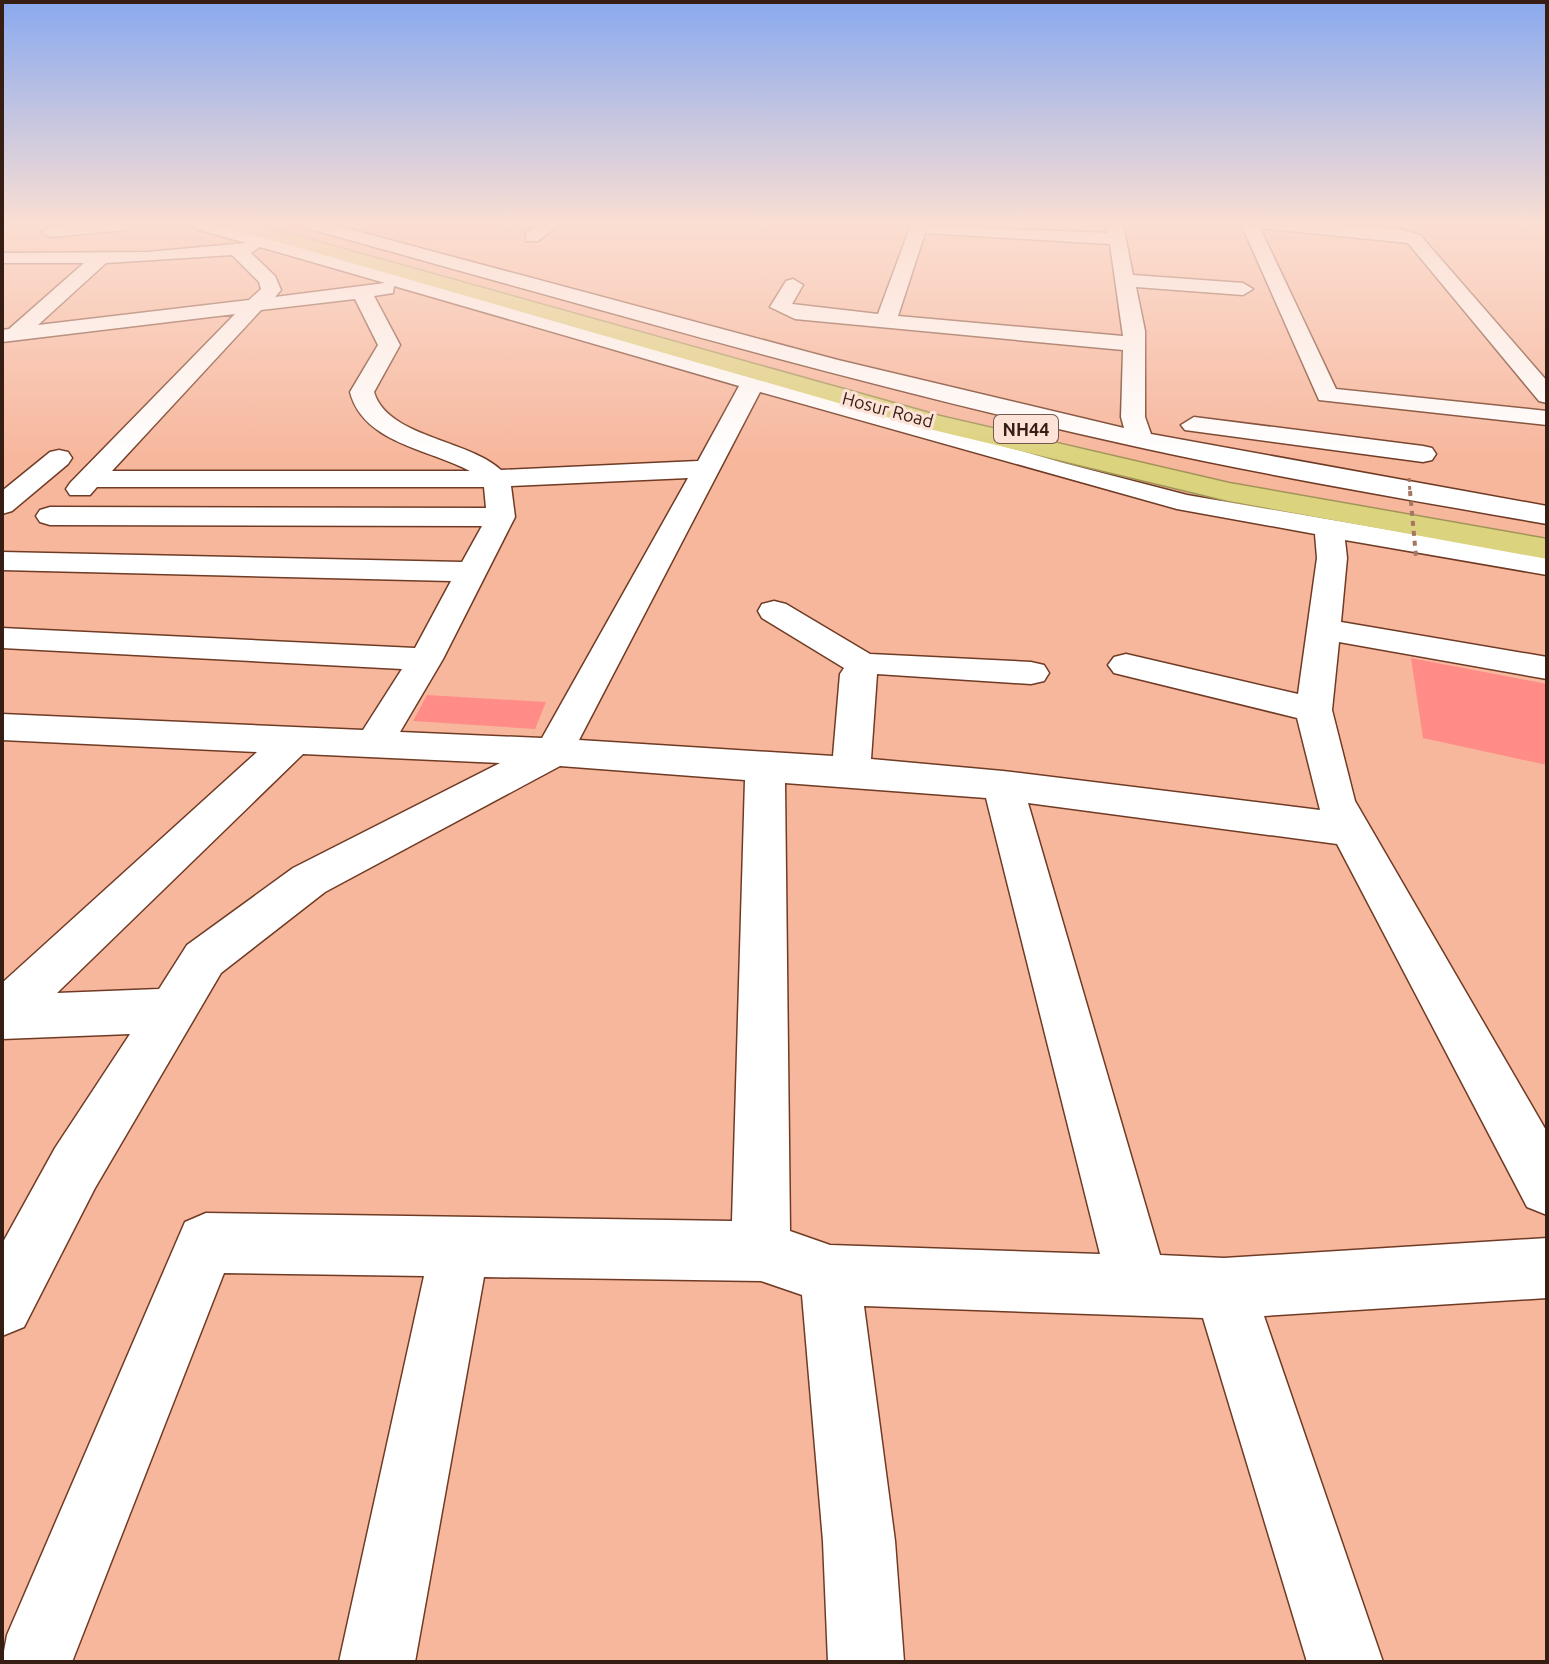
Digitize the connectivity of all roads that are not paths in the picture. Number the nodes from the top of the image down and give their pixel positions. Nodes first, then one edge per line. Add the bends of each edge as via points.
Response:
1 (49, 303) edge
2 (267, 303) edge
3 (368, 303) edge
4 (534, 303) edge
5 (536, 303) edge
6 (538, 303) edge
7 (543, 303) edge
8 (680, 303) dead end
9 (783, 303) edge
10 (892, 303) edge
11 (1128, 303) edge
12 (1285, 303) edge
13 (1462, 303) edge
14 (256, 304) junction
15 (886, 321) junction
16 (6, 339) edge
17 (760, 344) junction
18 (1134, 344) junction
19 (752, 385) junction
20 (1545, 414) edge
21 (1136, 428) junction
22 (1423, 454) dead end
23 (59, 458) dead end
24 (705, 469) junction
25 (90, 479) junction
26 (494, 479) junction
27 (2, 505) edge
28 (1547, 515) edge
29 (50, 516) junction
30 (501, 517) junction
31 (1547, 532) edge
32 (1339, 544) junction
33 (1547, 549) edge
34 (2, 561) edge
35 (1547, 566) edge
36 (474, 572) junction
37 (1547, 591) edge
38 (774, 611) dead end
39 (1325, 629) junction
40 (2, 638) edge
41 (426, 659) junction
42 (1126, 665) dead end
43 (865, 666) junction
44 (1547, 668) edge
45 (1031, 673) dead end
46 (1314, 710) junction
47 (2, 727) edge
48 (295, 739) junction
49 (374, 743) junction
50 (554, 752) junction
51 (765, 768) junction
52 (851, 771) junction
53 (1003, 785) junction
54 (1350, 830) junction
55 (173, 1010) junction
56 (2, 1016) edge
57 (1547, 1187) edge
58 (460, 1247) junction
59 (761, 1251) junction
60 (1547, 1268) edge
61 (830, 1275) junction
62 (1138, 1286) junction
63 (1224, 1288) junction
64 (2, 1305) edge
65 (34, 1662) edge
66 (377, 1662) edge
67 (866, 1662) edge
68 (1345, 1662) edge

1 - 16 street
2 - 14 street
3 - 26 street via 389,345 362,392 366,407 383,425 478,464
4 - 19 street
5 - 33 highway, Hosur Road / NH44 via 934,422 1102,464
6 - 31 highway, Hosur Road / NH44 via 1102,448 1279,486
7 - 17 street
8 - 17 street via 768,337
9 - 15 street via 784,310
10 - 15 street
11 - 18 street
12 - 20 street via 1327,395
13 - 20 street
14 - 16 street
14 - 25 street
15 - 18 street
17 - 21 street
18 - 21 street
19 - 24 street
19 - 32 street
21 - 22 street
21 - 28 street via 1304,474
23 - 27 street
24 - 26 street
24 - 50 street
25 - 26 street
25 - 29 street
26 - 30 street
29 - 30 street
29 - 34 street
30 - 36 street
32 - 35 street
32 - 37 street
32 - 39 street
34 - 36 street
36 - 41 street
38 - 43 street
39 - 44 street
39 - 46 street
40 - 41 street
41 - 49 street
42 - 46 street
43 - 45 street
43 - 52 street via 858,674
46 - 54 street via 1335,801
47 - 48 street
48 - 49 street
48 - 56 street
49 - 50 street
50 - 51 street
50 - 55 street via 309,880 204,959
51 - 52 street
51 - 59 street
52 - 53 street
53 - 54 street
53 - 62 street
54 - 57 street
55 - 56 street
55 - 64 street via 75,1168
58 - 59 street
58 - 65 street via 206,1243
58 - 66 street
59 - 61 street
60 - 63 street
61 - 62 street
61 - 67 street via 859,1541
62 - 63 street
63 - 68 street

